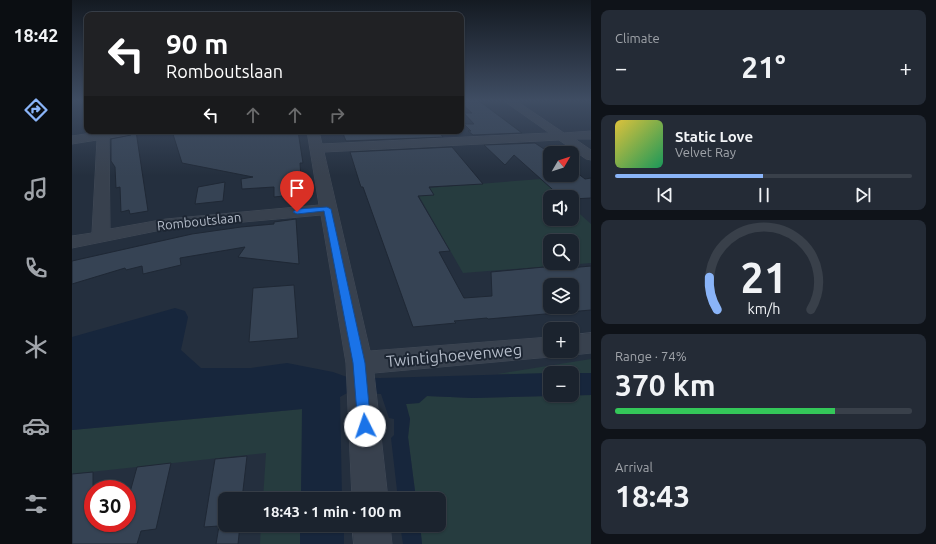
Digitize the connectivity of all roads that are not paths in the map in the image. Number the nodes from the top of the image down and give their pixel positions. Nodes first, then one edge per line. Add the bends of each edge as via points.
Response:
1 (546, 125) edge
2 (113, 134) edge
3 (591, 135) edge
4 (103, 136) junction
5 (562, 136) junction
6 (315, 139) edge
7 (72, 140) edge
8 (591, 156) edge
9 (327, 209) junction
10 (101, 235) junction
11 (72, 242) edge
12 (591, 343) edge
13 (579, 344) edge
14 (543, 348) edge
15 (361, 378) junction
16 (369, 492) edge
17 (372, 532) edge
18 (373, 544) edge

1 - 5 street
2 - 4 street
3 - 5 street
4 - 7 street
4 - 10 street
5 - 6 street
5 - 8 street
6 - 9 street
9 - 10 street, Romboutslaan via 166,224
9 - 15 street
10 - 11 street, Romboutslaan
12 - 13 street
14 - 15 street, Twintighoevenweg
15 - 16 street
17 - 18 street

